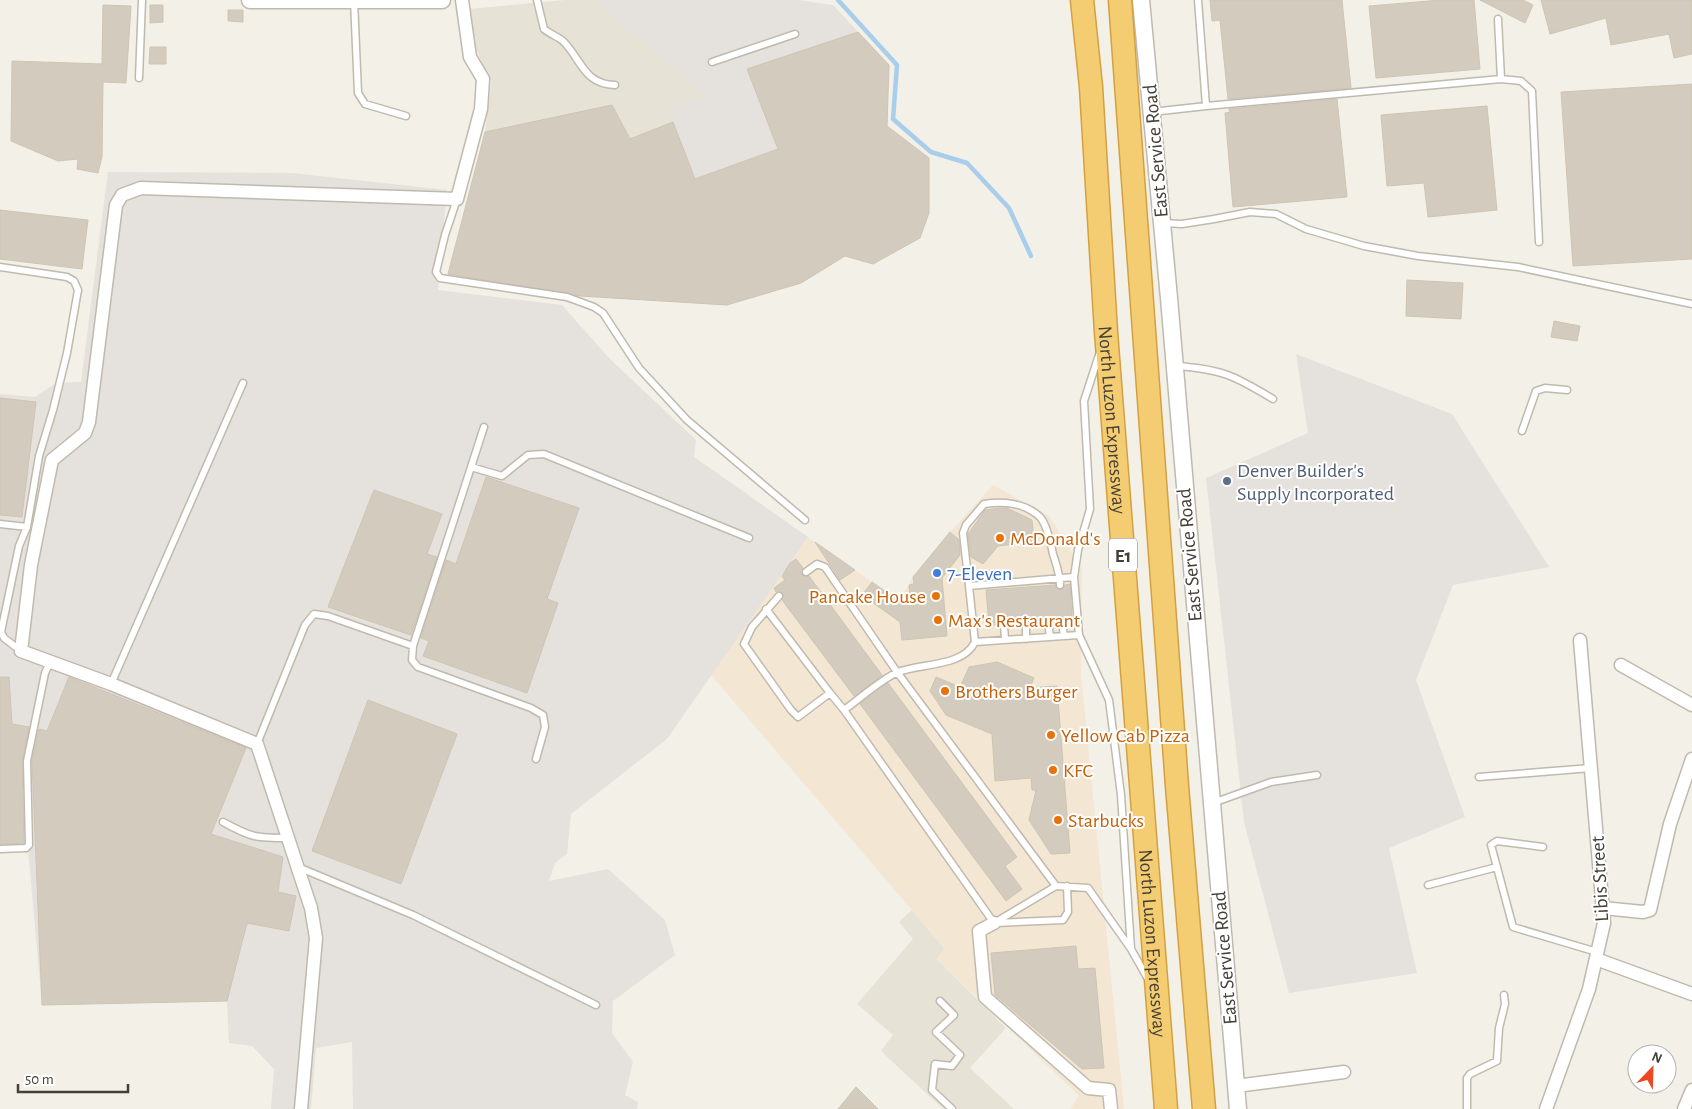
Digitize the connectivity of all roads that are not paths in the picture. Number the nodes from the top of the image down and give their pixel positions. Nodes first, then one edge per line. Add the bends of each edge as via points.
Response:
1 (142, 0) edge
2 (250, 0) edge
3 (354, 0) edge
4 (442, 0) edge
5 (462, 0) edge
6 (537, 0) edge
7 (1082, 0) edge
8 (1120, 0) edge
9 (1141, 0) edge
10 (1198, 0) edge
11 (424, 1) edge
12 (1498, 19) dead end
13 (796, 34) dead end
14 (712, 62) dead end
15 (139, 78) dead end
16 (1501, 79) junction
17 (615, 85) dead end
18 (1206, 106) junction
19 (1152, 112) junction
20 (406, 116) dead end
21 (457, 200) junction
22 (1162, 223) junction
23 (1539, 242) dead end
24 (0, 267) edge
25 (1692, 304) edge
26 (1106, 332) junction
27 (1174, 366) junction
28 (242, 383) dead end
29 (1567, 390) dead end
30 (1273, 399) dead end
31 (484, 427) dead end
32 (1522, 431) dead end
33 (471, 467) junction
34 (805, 520) dead end
35 (0, 524) edge
36 (27, 527) junction
37 (749, 538) dead end
38 (806, 572) dead end
39 (1074, 577) junction
40 (1060, 581) junction
41 (969, 586) junction
42 (779, 596) dead end
43 (766, 609) junction
44 (1048, 622) dead end
45 (1062, 622) dead end
46 (1004, 624) dead end
47 (1026, 624) dead end
48 (1079, 635) junction
49 (1064, 636) junction
50 (1050, 637) junction
51 (1026, 639) junction
52 (1005, 640) junction
53 (1580, 640) dead end
54 (975, 642) junction
55 (413, 646) junction
56 (21, 651) junction
57 (50, 662) junction
58 (1621, 665) dead end
59 (897, 672) junction
60 (110, 684) junction
61 (830, 693) junction
62 (1692, 706) edge
63 (844, 710) junction
64 (257, 744) junction
65 (536, 759) dead end
66 (1692, 759) edge
67 (1591, 768) junction
68 (1317, 775) dead end
69 (1479, 777) dead end
70 (1210, 804) junction
71 (223, 822) dead end
72 (289, 838) junction
73 (1542, 847) dead end
74 (0, 850) edge
75 (298, 867) junction
76 (1497, 867) junction
77 (1428, 885) dead end
78 (1056, 886) junction
79 (1067, 886) junction
80 (1603, 908) junction
81 (994, 923) junction
82 (1130, 949) junction
83 (1596, 955) junction
84 (1692, 994) edge
85 (1504, 995) dead end
86 (1158, 997) junction
87 (940, 1001) dead end
88 (596, 1005) dead end
89 (1344, 1072) dead end
90 (1236, 1086) junction
91 (1692, 1090) edge
92 (301, 1109) edge
93 (952, 1109) edge
94 (1111, 1109) edge
95 (1166, 1109) edge
96 (1204, 1109) edge
97 (1238, 1109) edge
98 (1467, 1109) edge
99 (1546, 1109) edge
100 (1684, 1109) edge

1 - 15 lane
2 - 3 street
3 - 11 street
3 - 20 lane via 358,93 365,104
4 - 11 street
5 - 21 street via 470,57 483,79 481,110
6 - 17 lane via 544,30 563,40 590,77 602,84
7 - 26 highway, North Luzon Expressway / E1 via 1091,87
8 - 96 highway, North Luzon Expressway / E1 via 1176,776
9 - 19 street, East Service Road
10 - 18 lane
12 - 16 lane
13 - 14 lane
16 - 18 lane
16 - 23 lane via 1522,81 1532,91
18 - 19 lane
19 - 22 street, East Service Road
21 - 34 lane via 436,272 440,278 567,298 599,310 639,368 687,420
21 - 56 street via 141,188 122,195 116,205 89,422 85,433 52,460 31,565
22 - 25 lane via 1190,223 1250,212 1276,214 1306,229 1364,246 1418,256 1518,267
22 - 27 street, East Service Road
24 - 36 lane via 67,277 74,281 78,290 56,401 39,456
26 - 39 lane via 1084,402 1090,509
26 - 86 highway, North Luzon Expressway / E1
27 - 30 lane via 1220,371
27 - 70 street, East Service Road
28 - 60 lane
29 - 32 lane via 1545,388 1536,391
31 - 33 lane
33 - 37 lane via 502,476 528,456 544,454
33 - 55 lane
35 - 36 lane
36 - 56 lane via 19,546 1,632
38 - 59 lane via 817,564 825,567
39 - 40 lane
39 - 48 lane
40 - 41 lane
40 - 41 lane via 1041,518 1024,507 996,502 984,504 963,533
41 - 54 lane
42 - 43 lane
43 - 61 lane
43 - 61 lane via 752,626 744,643 791,710 798,717
44 - 50 lane
45 - 49 lane
46 - 52 lane
47 - 51 lane
48 - 49 lane
48 - 82 lane via 1109,700 1121,795
49 - 50 lane
50 - 51 lane
51 - 52 lane
52 - 54 lane
53 - 67 street, Libis Street
54 - 59 lane via 966,655
55 - 64 lane via 314,614 305,625
55 - 65 lane via 412,660 418,667 543,715 544,727
56 - 57 street
57 - 60 street
57 - 74 lane via 27,761 29,845
58 - 62 street
59 - 63 lane
59 - 78 lane
60 - 64 street
61 - 63 lane
63 - 81 lane
64 - 72 street
66 - 80 street via 1670,824 1650,910
67 - 69 lane
67 - 80 street, Libis Street
68 - 70 lane via 1271,782
70 - 90 street, East Service Road
71 - 72 lane via 260,839
72 - 75 street
73 - 76 lane via 1494,842 1491,845
75 - 88 lane via 414,915
75 - 92 street via 312,908 316,938
76 - 77 lane
76 - 83 lane via 1513,927
78 - 79 lane
78 - 81 lane
79 - 81 lane via 1068,912 1063,920
79 - 82 lane via 1088,888
80 - 83 street, Libis Street via 1604,923
81 - 94 street via 979,931 985,997 1088,1088 1109,1090
82 - 86 lane
83 - 84 street
83 - 99 street, Libis Street via 1589,989
85 - 98 lane via 1497,1061 1467,1078
86 - 95 highway, North Luzon Expressway / E1
87 - 93 lane via 954,1015 936,1032 960,1055 952,1066 935,1064 932,1090
89 - 90 street
90 - 97 street, East Service Road
91 - 100 street

